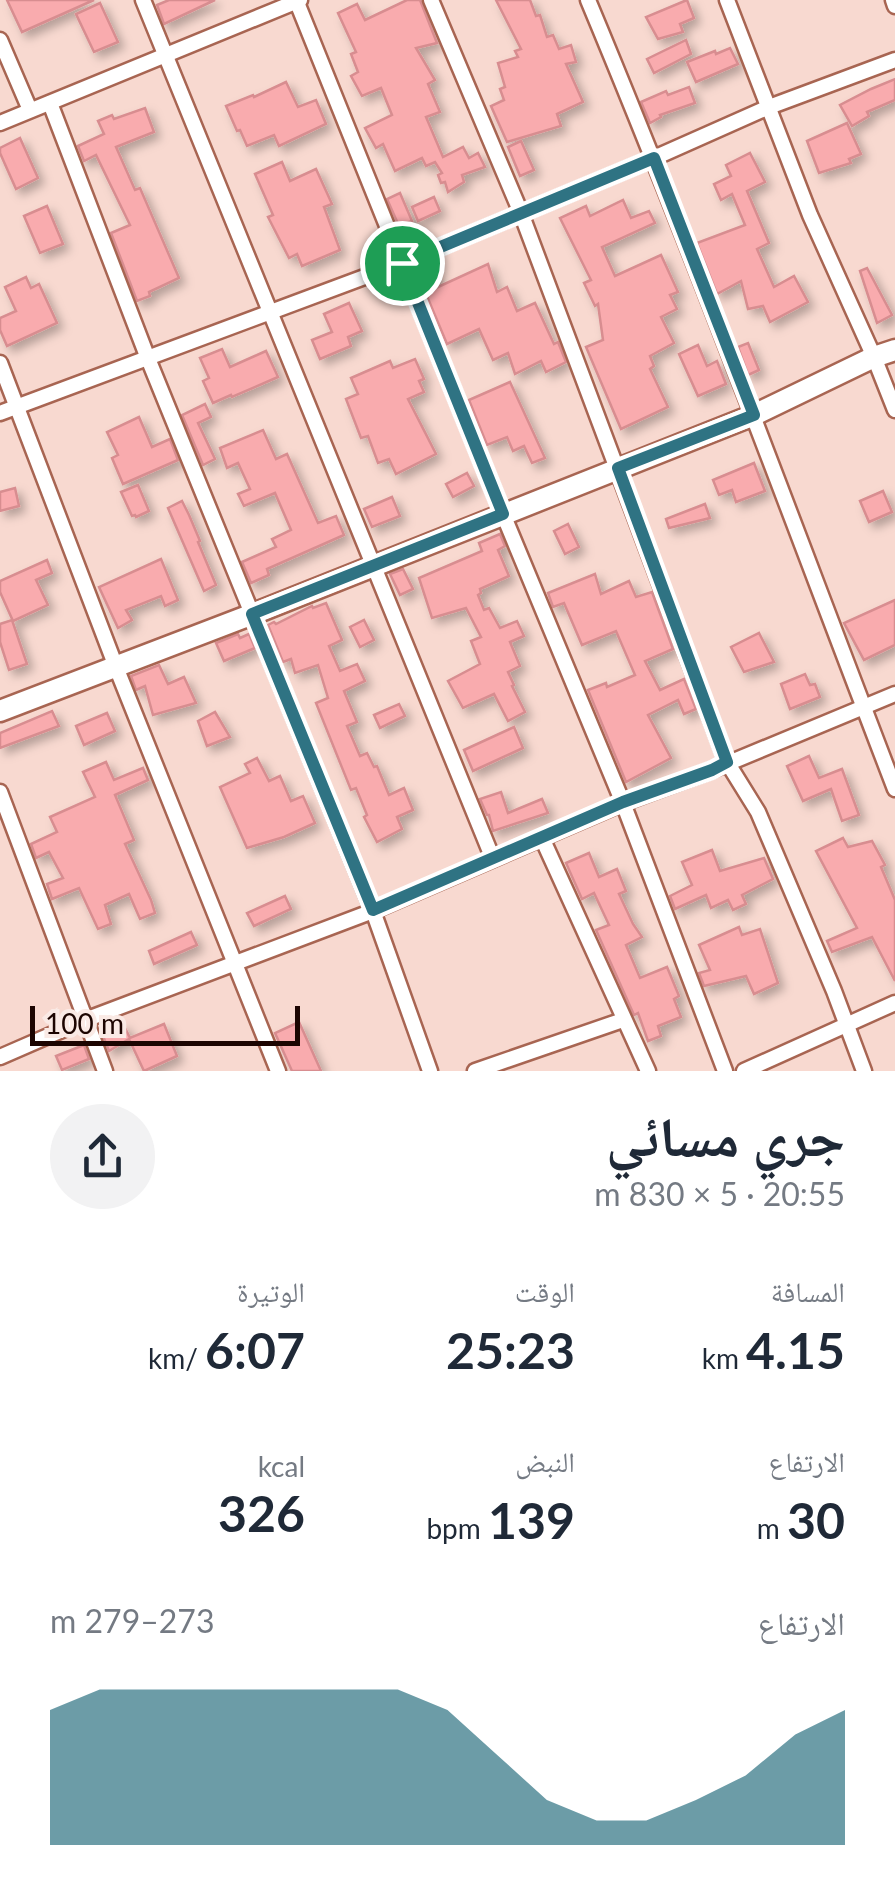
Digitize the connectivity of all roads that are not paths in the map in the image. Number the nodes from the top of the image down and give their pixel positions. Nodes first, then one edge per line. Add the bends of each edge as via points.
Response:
1 (143, 0) edge
2 (297, 0) edge
3 (432, 0) edge
4 (588, 0) edge
5 (727, 0) edge
6 (0, 40) edge
7 (166, 54) junction
8 (895, 60) edge
9 (50, 103) junction
10 (768, 107) junction
11 (30, 110) junction
12 (0, 123) edge
13 (654, 158) junction
14 (521, 213) junction
15 (402, 263) junction
16 (270, 312) junction
17 (895, 350) edge
18 (147, 356) junction
19 (874, 356) junction
20 (0, 363) edge
21 (16, 406) junction
22 (895, 410) edge
23 (0, 413) edge
24 (754, 415) junction
25 (618, 468) junction
26 (503, 514) junction
27 (374, 566) junction
28 (252, 614) junction
29 (116, 667) junction
30 (895, 694) edge
31 (863, 706) junction
32 (0, 711) edge
33 (727, 762) junction
34 (895, 789) edge
35 (0, 792) edge
36 (623, 802) junction
37 (542, 838) junction
38 (493, 859) junction
39 (373, 910) junction
40 (236, 964) junction
41 (895, 1003) edge
42 (86, 1020) junction
43 (623, 1020) junction
44 (846, 1024) junction
45 (0, 1057) edge
46 (105, 1071) edge
47 (278, 1071) edge
48 (430, 1071) edge
49 (474, 1071) edge
50 (648, 1071) edge
51 (725, 1071) edge
52 (744, 1071) edge
53 (864, 1071) edge

1 - 7 street
2 - 7 street
2 - 15 street
3 - 14 street
4 - 13 street
5 - 10 street
6 - 11 street
7 - 9 street
7 - 16 street
8 - 10 street
9 - 11 street
9 - 18 street
10 - 13 street
10 - 19 street
11 - 12 street
13 - 14 street
13 - 24 street
14 - 15 street
14 - 25 street
15 - 16 street
15 - 26 street
16 - 18 street
16 - 27 street
17 - 19 street
18 - 21 street
18 - 28 street
19 - 22 street
19 - 24 street
20 - 21 street
21 - 23 street
21 - 29 street
24 - 25 street
24 - 31 street
25 - 26 street
25 - 33 street
26 - 27 street
26 - 36 street
27 - 28 street
27 - 38 street
28 - 29 street
28 - 39 street
29 - 32 street
29 - 40 street
30 - 31 street
31 - 33 street
31 - 34 street
33 - 36 street
33 - 44 street via 758,812
35 - 42 street
36 - 37 street
36 - 51 street
37 - 38 street
37 - 43 street
38 - 39 street
39 - 40 street
39 - 48 street
40 - 42 street
40 - 47 street
41 - 44 street
42 - 45 street
42 - 46 street
43 - 49 street
43 - 50 street
44 - 52 street
44 - 53 street

